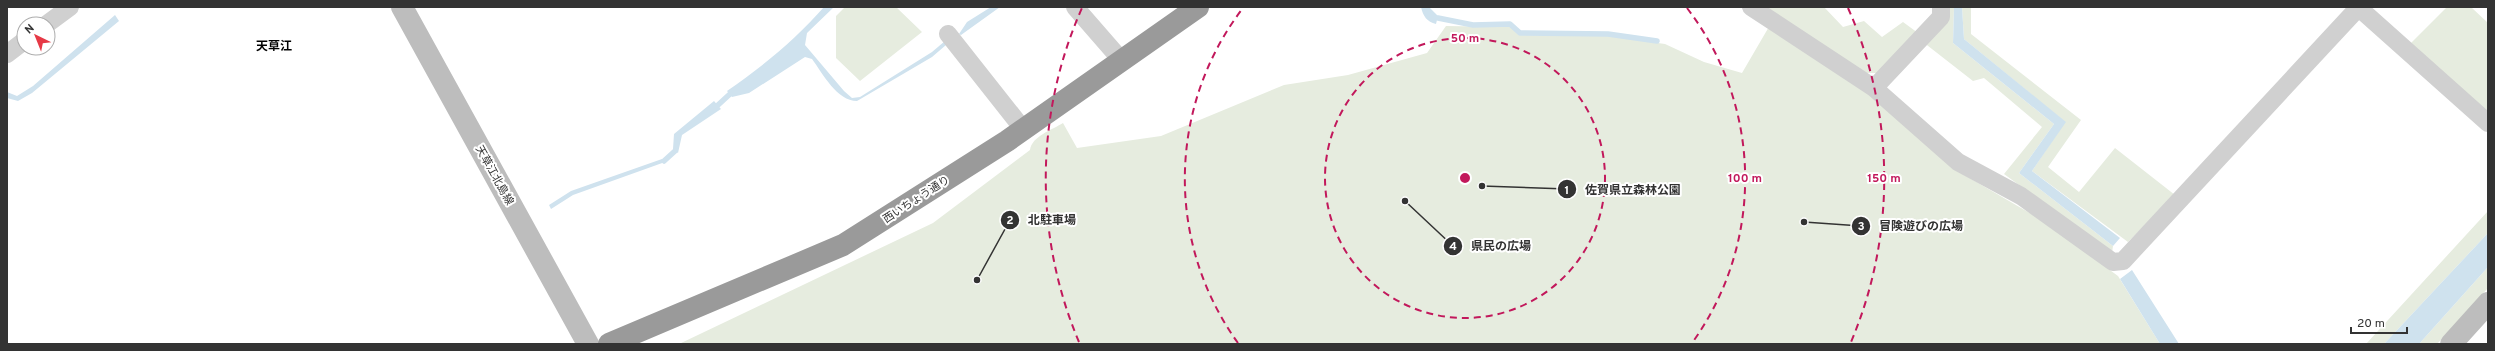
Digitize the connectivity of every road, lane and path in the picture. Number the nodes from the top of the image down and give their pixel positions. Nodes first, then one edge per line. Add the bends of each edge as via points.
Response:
1 (70, 7) edge
2 (402, 7) edge
3 (1075, 7) edge
4 (1198, 7) edge
5 (1751, 7) edge
6 (1941, 7) edge
7 (2359, 7) edge
8 (56, 17) edge
9 (952, 38) dead end
10 (16, 47) edge
11 (7, 54) edge
12 (1122, 61) junction
13 (1874, 88) junction
14 (2488, 123) edge
15 (1023, 129) junction
16 (2488, 303) edge
17 (588, 344) edge
18 (609, 344) edge
19 (2451, 344) edge

1 - 8 street
2 - 17 street, 天草江北島線
3 - 12 street
4 - 12 highway, 西いちょう通り
5 - 13 street
6 - 13 street via 1940,17
7 - 13 street via 2176,206 2123,260 2113,262 2021,196 1958,162
7 - 14 street
9 - 15 street
10 - 11 street
12 - 15 highway, 西いちょう通り
15 - 18 highway, 西いちょう通り via 843,245
16 - 19 street

